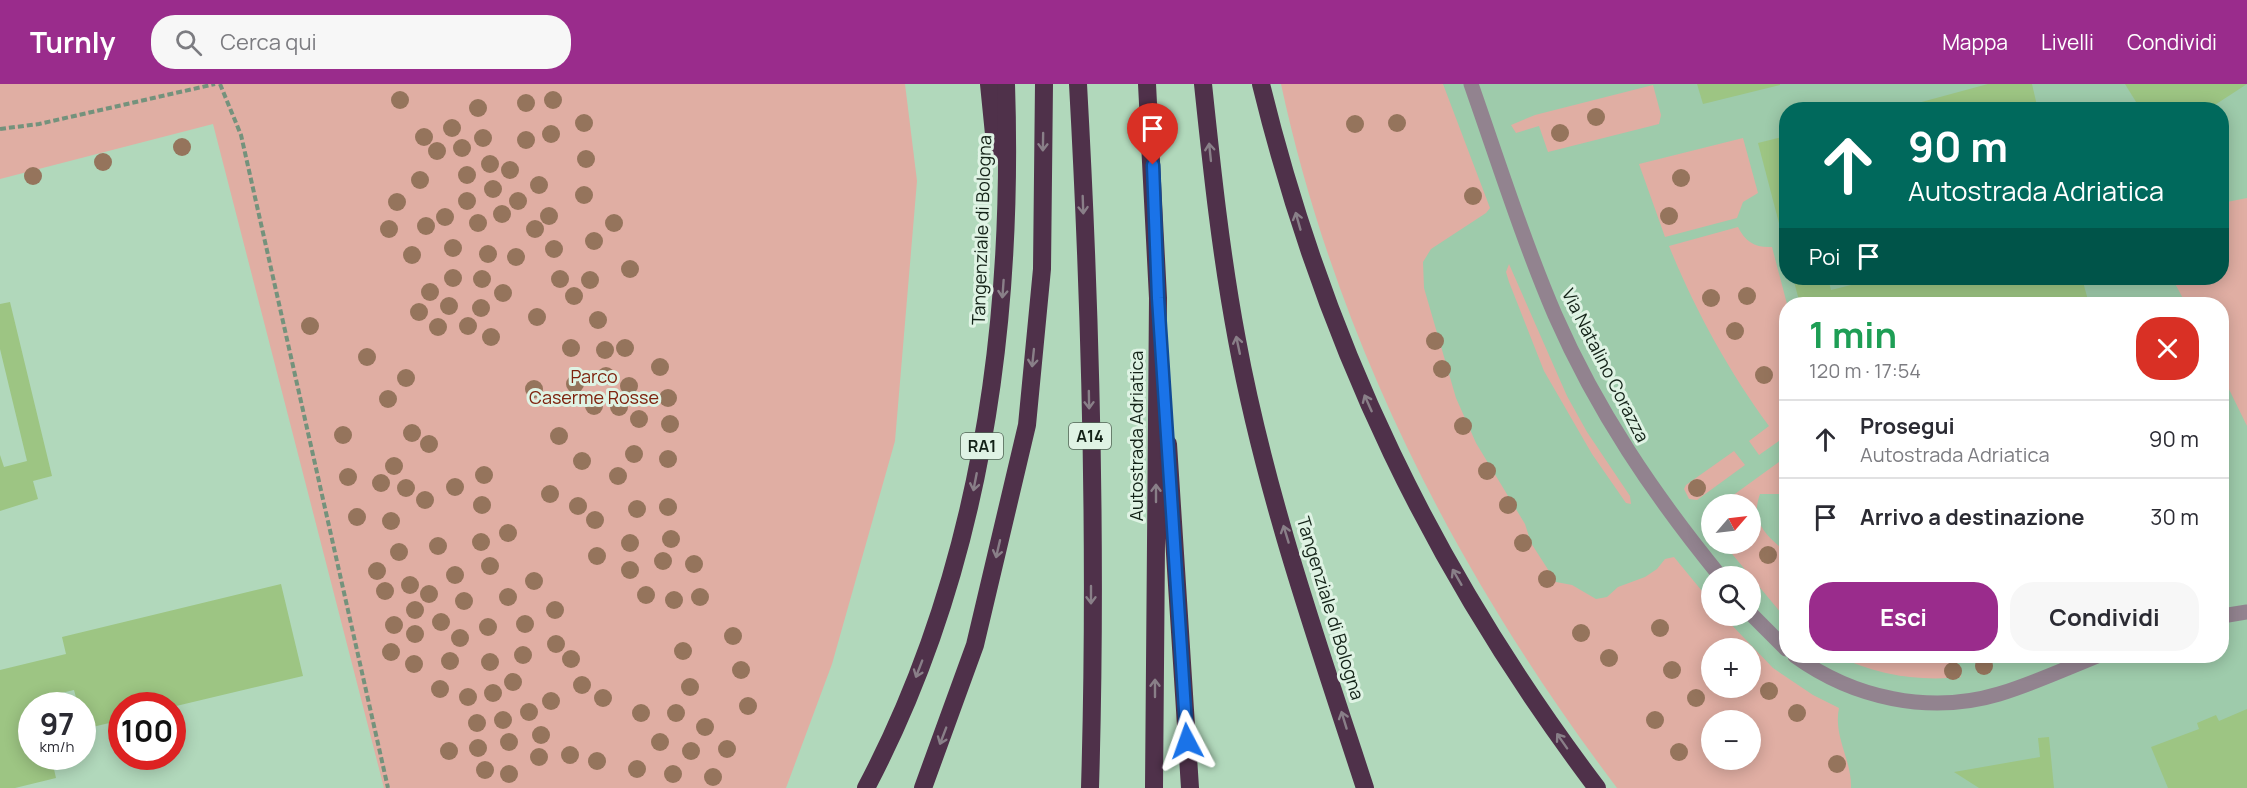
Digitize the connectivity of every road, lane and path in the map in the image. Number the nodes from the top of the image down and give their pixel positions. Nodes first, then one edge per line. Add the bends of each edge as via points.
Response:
1 (215, 84) edge
2 (220, 84) edge
3 (989, 84) edge
4 (1006, 84) edge
5 (1044, 84) edge
6 (1078, 84) edge
7 (1148, 84) edge
8 (1203, 84) edge
9 (1261, 84) edge
10 (1471, 84) edge
11 (0, 129) edge
12 (1005, 253) junction
13 (1158, 298) junction
14 (1712, 566) edge
15 (2247, 612) edge
16 (2229, 615) edge
17 (1761, 624) edge
18 (1779, 642) edge
19 (1806, 663) edge
20 (2079, 663) edge
21 (1364, 782) edge
22 (388, 788) edge
23 (866, 788) edge
24 (922, 788) edge
25 (1090, 788) edge
26 (1154, 788) edge
27 (1190, 788) edge
28 (1597, 788) edge

1 - 11 path via 39,124
2 - 22 path via 241,135
3 - 12 highway
4 - 12 highway, Tangenziale di Bologna / RA1
5 -> 24 highway via 1042,269 1027,425 975,645
6 -> 25 highway, A14 via 1091,487
7 - 13 highway, Autostrada Adriatica
21 -> 8 highway, Tangenziale di Bologna via 1259,440 1217,224
28 -> 9 highway via 1485,625 1444,556 1381,434 1352,370 1301,231
10 - 14 street, Via Natalino Corazza via 1544,286 1573,353 1636,466
12 -> 23 highway, Tangenziale di Bologna / RA1 via 991,400 970,510 935,627 891,740
26 -> 13 highway, Autostrada Adriatica
13 - 27 highway
15 - 16 street
17 - 18 street
19 - 20 street via 1861,691 1935,703 1999,694

